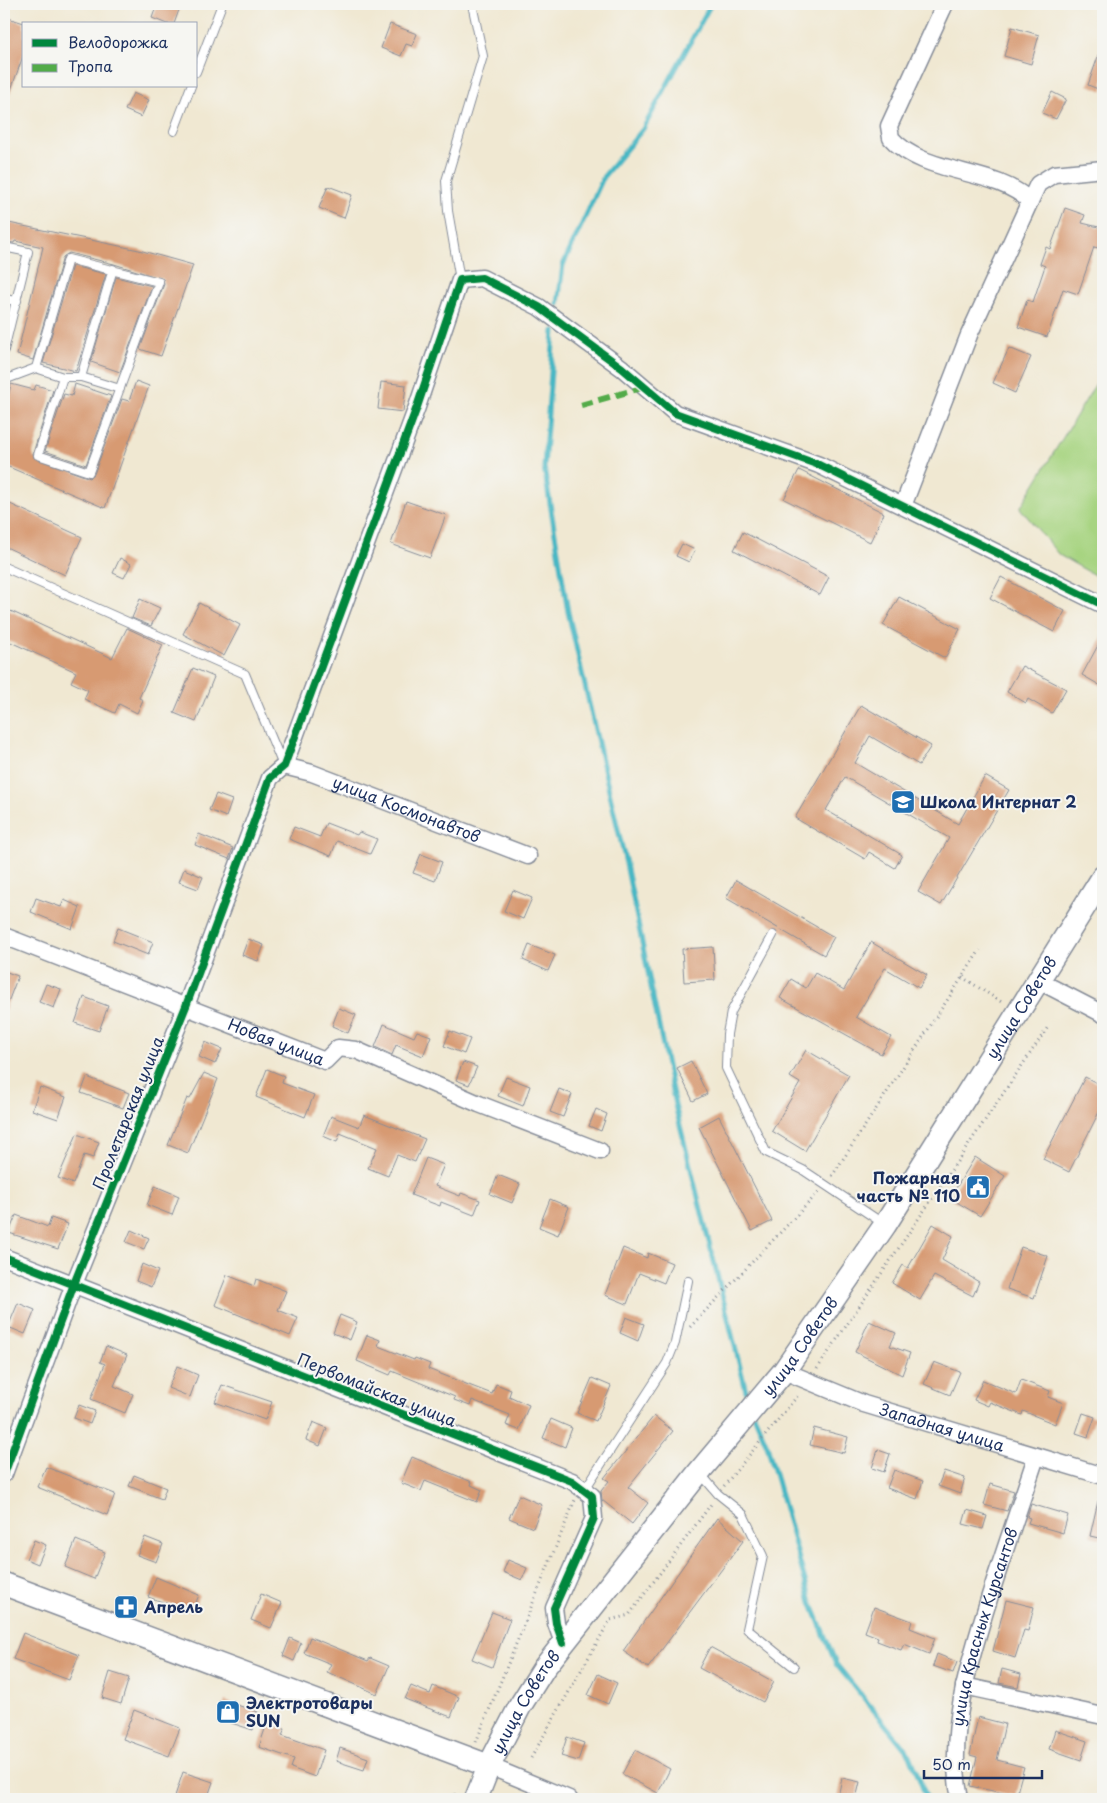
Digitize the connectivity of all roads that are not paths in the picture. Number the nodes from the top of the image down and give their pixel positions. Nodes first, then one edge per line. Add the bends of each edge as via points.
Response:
1 (222, 4) edge
2 (472, 4) edge
3 (944, 4) edge
4 (198, 67) edge
5 (190, 88) edge
6 (174, 131) dead end
7 (1103, 169) edge
8 (1030, 201) junction
9 (4, 247) edge
10 (114, 269) junction
11 (460, 280) junction
12 (4, 299) edge
13 (16, 301) junction
14 (4, 350) edge
15 (36, 368) junction
16 (63, 377) junction
17 (81, 377) junction
18 (4, 380) edge
19 (120, 388) junction
20 (903, 506) junction
21 (4, 567) edge
22 (1103, 605) edge
23 (284, 766) junction
24 (528, 856) dead end
25 (1103, 876) edge
26 (773, 935) dead end
27 (4, 936) edge
28 (1039, 981) junction
29 (186, 1006) junction
30 (1103, 1014) edge
31 (600, 1151) dead end
32 (885, 1224) junction
33 (4, 1257) edge
34 (688, 1281) dead end
35 (74, 1284) junction
36 (784, 1371) junction
37 (1036, 1457) junction
38 (699, 1472) junction
39 (4, 1474) edge
40 (1103, 1476) edge
41 (585, 1488) junction
42 (4, 1584) edge
43 (563, 1643) junction
44 (794, 1667) dead end
45 (964, 1686) junction
46 (1103, 1716) edge
47 (489, 1766) junction
48 (466, 1794) edge
49 (569, 1799) edge
50 (960, 1799) edge

1 - 4 lane
2 - 11 lane via 482,56 446,181
3 - 8 street via 889,126 891,138 908,154 1012,189
5 - 6 lane
7 - 8 street via 1054,174 1038,184
8 - 20 street via 969,335
9 - 13 lane via 28,252
10 - 15 lane via 68,259
10 - 17 lane
10 - 19 lane via 159,282
11 - 20 street via 482,278 539,307 622,368 675,413 819,465
11 - 23 street via 417,407
12 - 13 lane
13 - 14 lane
15 - 16 lane
15 - 18 lane
16 - 17 lane
16 - 19 lane via 38,455 89,472
17 - 19 lane
20 - 22 street
21 - 23 lane via 245,674
23 - 24 street, улица Космонавтов via 312,773
23 - 29 street, Пролетарская улица via 270,778
25 - 28 main road, улица Советов
26 - 32 lane via 731,1012 726,1068 766,1152 803,1170
27 - 29 street, Новая улица
28 - 30 street
28 - 32 main road, улица Советов
29 - 31 street, Новая улица via 300,1054 325,1061 338,1048 356,1050 479,1104
29 - 35 street, Пролетарская улица
32 - 36 main road, улица Советов
33 - 35 street, Первомайская улица
34 - 41 lane via 676,1343 667,1363
35 - 39 street, Пролетарская улица
35 - 41 street, Первомайская улица
36 - 37 street, Западная улица via 864,1404
36 - 38 main road, улица Советов
37 - 40 street, Западная улица
37 - 45 street, улица Красных Курсантов via 974,1645
38 - 43 main road, улица Советов
38 - 44 lane via 718,1494 743,1514 763,1556 747,1629
41 - 43 street via 592,1496 594,1518 554,1608
42 - 47 main road
43 - 47 main road, улица Советов via 520,1706
45 - 46 street
45 - 50 street, улица Красных Курсантов via 955,1776
47 - 48 main road, улица Советов
47 - 49 street

